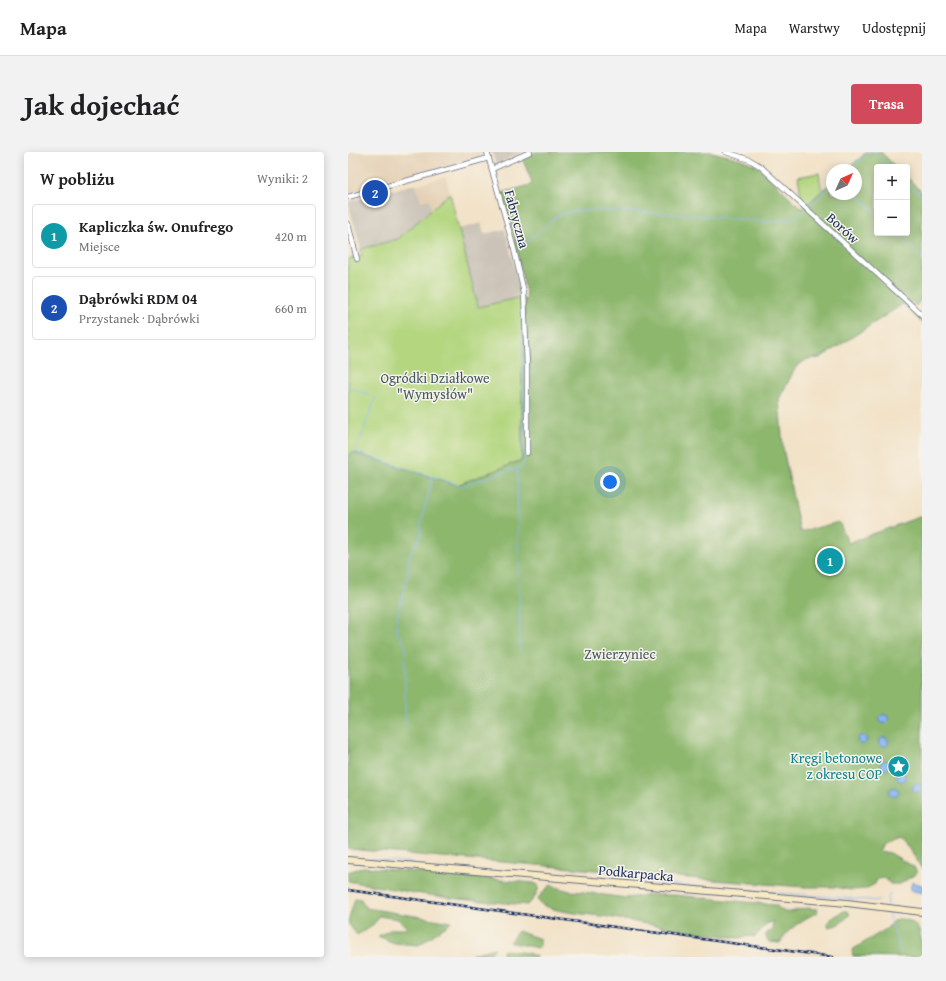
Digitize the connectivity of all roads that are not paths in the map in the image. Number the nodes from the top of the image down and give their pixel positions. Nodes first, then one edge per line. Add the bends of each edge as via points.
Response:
1 (487, 152) edge
2 (530, 152) edge
3 (726, 152) edge
4 (489, 158) junction
5 (492, 168) junction
6 (348, 197) edge
7 (348, 224) edge
8 (357, 259) dead end
9 (922, 315) edge
10 (527, 453) dead end
11 (348, 860) edge
12 (922, 912) edge

1 - 4 street, Fabryczna
2 - 5 street
3 - 9 street, Borów via 760,166
4 - 5 street, Fabryczna
4 - 6 street
5 - 10 street, Fabryczna via 524,293
7 - 8 street
11 - 12 main road, Podkarpacka via 879,906

